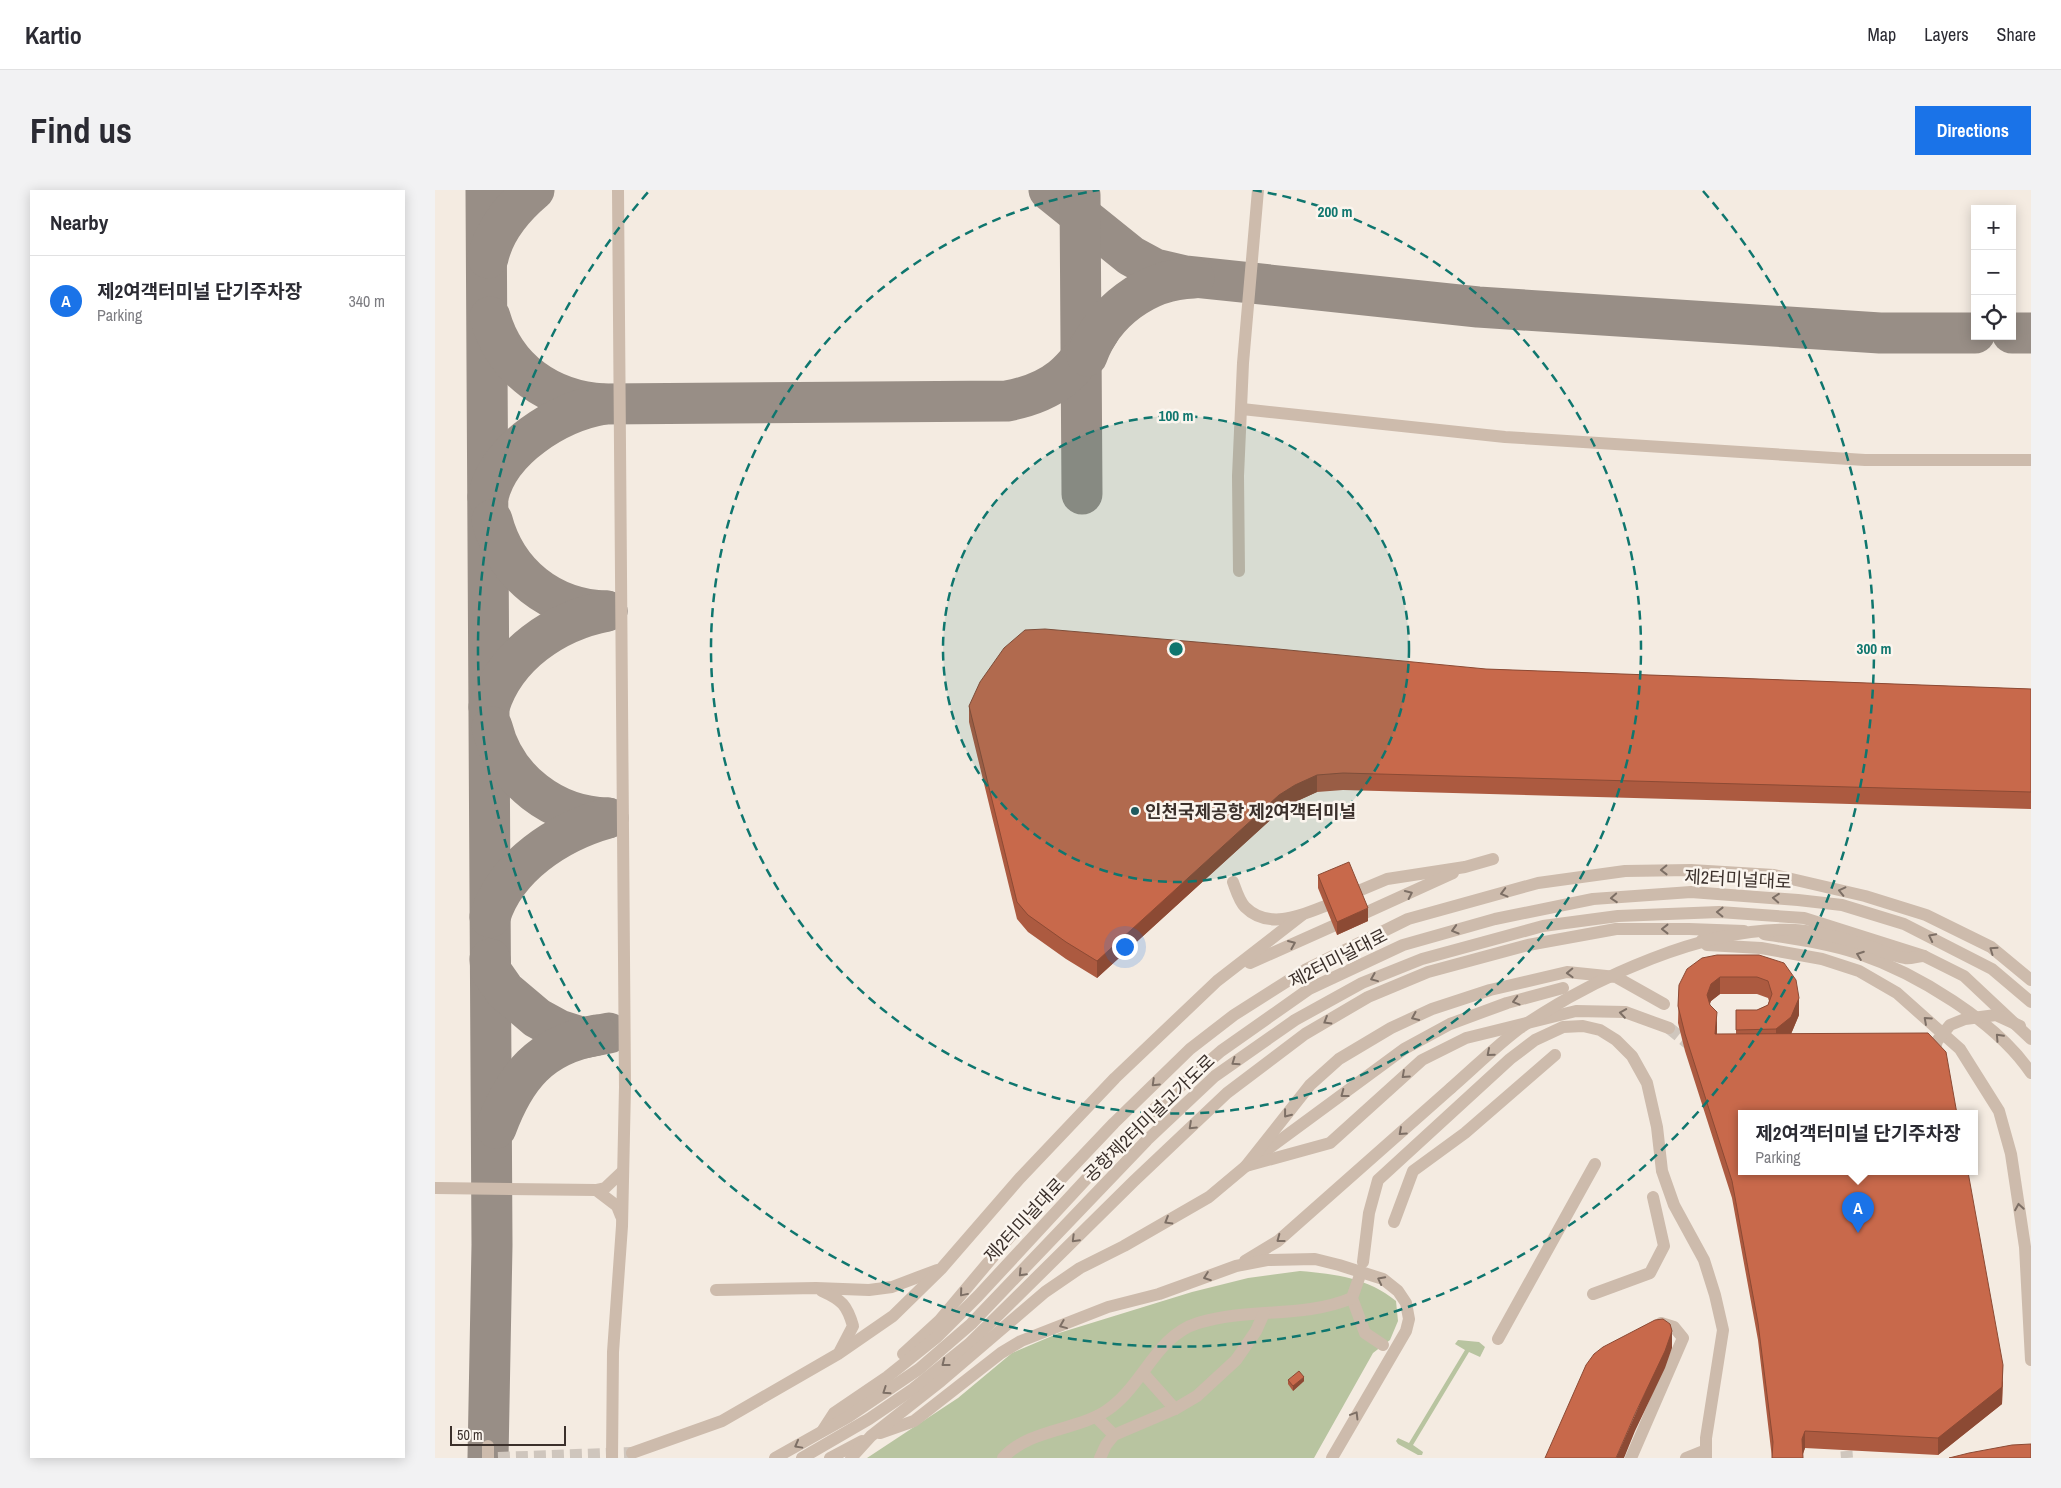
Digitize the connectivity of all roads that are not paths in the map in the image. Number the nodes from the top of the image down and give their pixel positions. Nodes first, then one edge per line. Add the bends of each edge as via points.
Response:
1 (619, 190) edge
2 (1258, 190) edge
3 (1242, 409) junction
4 (2031, 460) edge
5 (1239, 571) dead end
6 (1493, 859) dead end
7 (1465, 867) junction
8 (1233, 882) dead end
9 (1356, 892) edge
10 (1325, 906) edge
11 (1365, 913) edge
12 (1302, 915) junction
13 (1333, 926) edge
14 (1689, 929) junction
15 (1924, 956) junction
16 (2031, 980) edge
17 (1217, 981) junction
18 (1563, 988) dead end
19 (2031, 1002) edge
20 (1664, 1004) dead end
21 (2019, 1026) junction
22 (1669, 1028) tunnel mouth
23 (2031, 1039) edge
24 (1933, 1055) edge
25 (1555, 1056) dead end
26 (2031, 1073) edge
27 (1595, 1164) dead end
28 (1246, 1166) junction
29 (623, 1171) junction
30 (435, 1188) edge
31 (596, 1190) junction
32 (1653, 1197) dead end
33 (1394, 1222) dead end
34 (622, 1226) junction
35 (1363, 1262) dead end
36 (1236, 1266) junction
37 (941, 1268) junction
38 (1359, 1278) dead end
39 (815, 1288) junction
40 (716, 1290) dead end
41 (1593, 1294) dead end
42 (1352, 1298) junction
43 (1264, 1313) junction
44 (1661, 1323) edge
45 (1498, 1339) dead end
46 (1383, 1345) dead end
47 (839, 1354) junction
48 (2031, 1360) edge
49 (1143, 1373) junction
50 (852, 1400) junction
51 (1175, 1408) junction
52 (1096, 1416) junction
53 (822, 1432) junction
54 (1114, 1435) junction
55 (871, 1436) junction
56 (632, 1453) dead end
57 (1706, 1454) edge
58 (612, 1458) edge
59 (775, 1458) edge
60 (802, 1458) edge
61 (830, 1458) edge
62 (851, 1458) edge
63 (1003, 1458) edge
64 (1100, 1458) edge
65 (1331, 1458) edge
66 (1631, 1458) edge
67 (1686, 1458) edge

1 - 29 street
2 - 3 street
3 - 4 street via 1505,437 1865,460
3 - 5 street via 1238,476
6 - 7 street
7 - 9 street via 1387,879
11 -> 7 street
8 - 12 street via 1244,906 1255,914 1276,921
10 - 12 street
12 - 17 street
17 -> 13 street via 1265,955
26 -> 14 street via 1989,1026 1949,998 1857,953 1735,930
48 -> 14 street via 2025,1247 2011,1154 1999,1111 1960,1049 1897,993 1859,971 1822,959 1761,948 1707,945
14 -> 60 street via 1617,929 1528,945 1428,972 1368,997 1305,1034 1227,1093 969,1344 913,1389
15 - 21 street, 공항제2터미널고가도로, bridge via 1964,976
15 -> 36 street, bridge via 1905,958 1859,943 1798,930 1774,930 1706,940 1620,973 1550,1008 1518,1030 1278,1241
15 -> 53 street, 공항제2터미널고가도로 via 1805,918 1710,912 1619,916 1543,926 1422,959 1362,983 1295,1020 1215,1076 1147,1140 971,1324 919,1369
16 -> 50 street, 공항제2터미널고가도로 via 1991,947 1925,915 1865,896 1774,875 1691,870 1625,871 1538,883 1408,919 1305,970 1234,1015 1190,1049 1039,1202 939,1321 902,1355 858,1387
17 - 37 street via 1075,1118
18 -> 28 street via 1507,1003 1450,1024 1404,1049
19 -> 50 street, 제2터미널대로 via 1992,969 1904,924 1842,905 1798,900 1691,892 1593,899 1495,919 1403,945 1309,989 1221,1051 1153,1110 937,1337
20 -> 28 street via 1616,977 1567,972 1490,990 1432,1010 1391,1028 1339,1059 1310,1085
21 - 23 street, 공항제2터미널고가도로
21 - 24 street, bridge via 1996,1015 1965,1018 1950,1025 1937,1041
22 -> 28 street via 1625,1012 1576,1011 1466,1038 1422,1060 1330,1144
25 - 33 street via 1465,1133 1413,1171
27 - 45 street
28 -> 55 street via 1209,1197 1080,1268 1045,1292
29 - 31 street via 605,1188
29 - 34 street
30 - 31 street
31 - 34 street via 617,1206
32 - 41 street via 1664,1246 1650,1273
34 - 58 street via 613,1352
35 - 57 street via 1369,1213 1378,1180 1535,1040 1563,1027 1583,1026 1600,1030 1632,1056 1647,1083 1657,1127 1662,1172 1674,1205 1704,1260 1715,1295 1723,1330
36 -> 55 street via 1159,1294 1108,1307 1021,1341 914,1421
65 -> 36 street via 1406,1331 1409,1319 1405,1303 1398,1291 1383,1279 1315,1259 1267,1260
37 - 39 street via 893,1287 869,1290
37 - 47 street via 893,1316
38 - 42 street
39 - 40 street
39 - 47 street via 840,1299 849,1312 853,1326
42 - 43 street via 1314,1310
42 - 46 street via 1365,1333
43 - 49 street via 1197,1323 1173,1336
43 - 51 street via 1257,1331 1236,1360 1197,1396
44 - 66 street via 1674,1327 1683,1338
47 - 56 street via 722,1421
49 - 51 street
49 - 52 street via 1130,1391
50 - 53 street, 제2터미널대로 via 834,1413
51 - 54 street
52 - 54 street
52 - 63 street via 1021,1444
53 -> 59 street, 제2터미널대로
54 - 64 street
55 - 61 street
55 - 62 street
57 - 67 street

